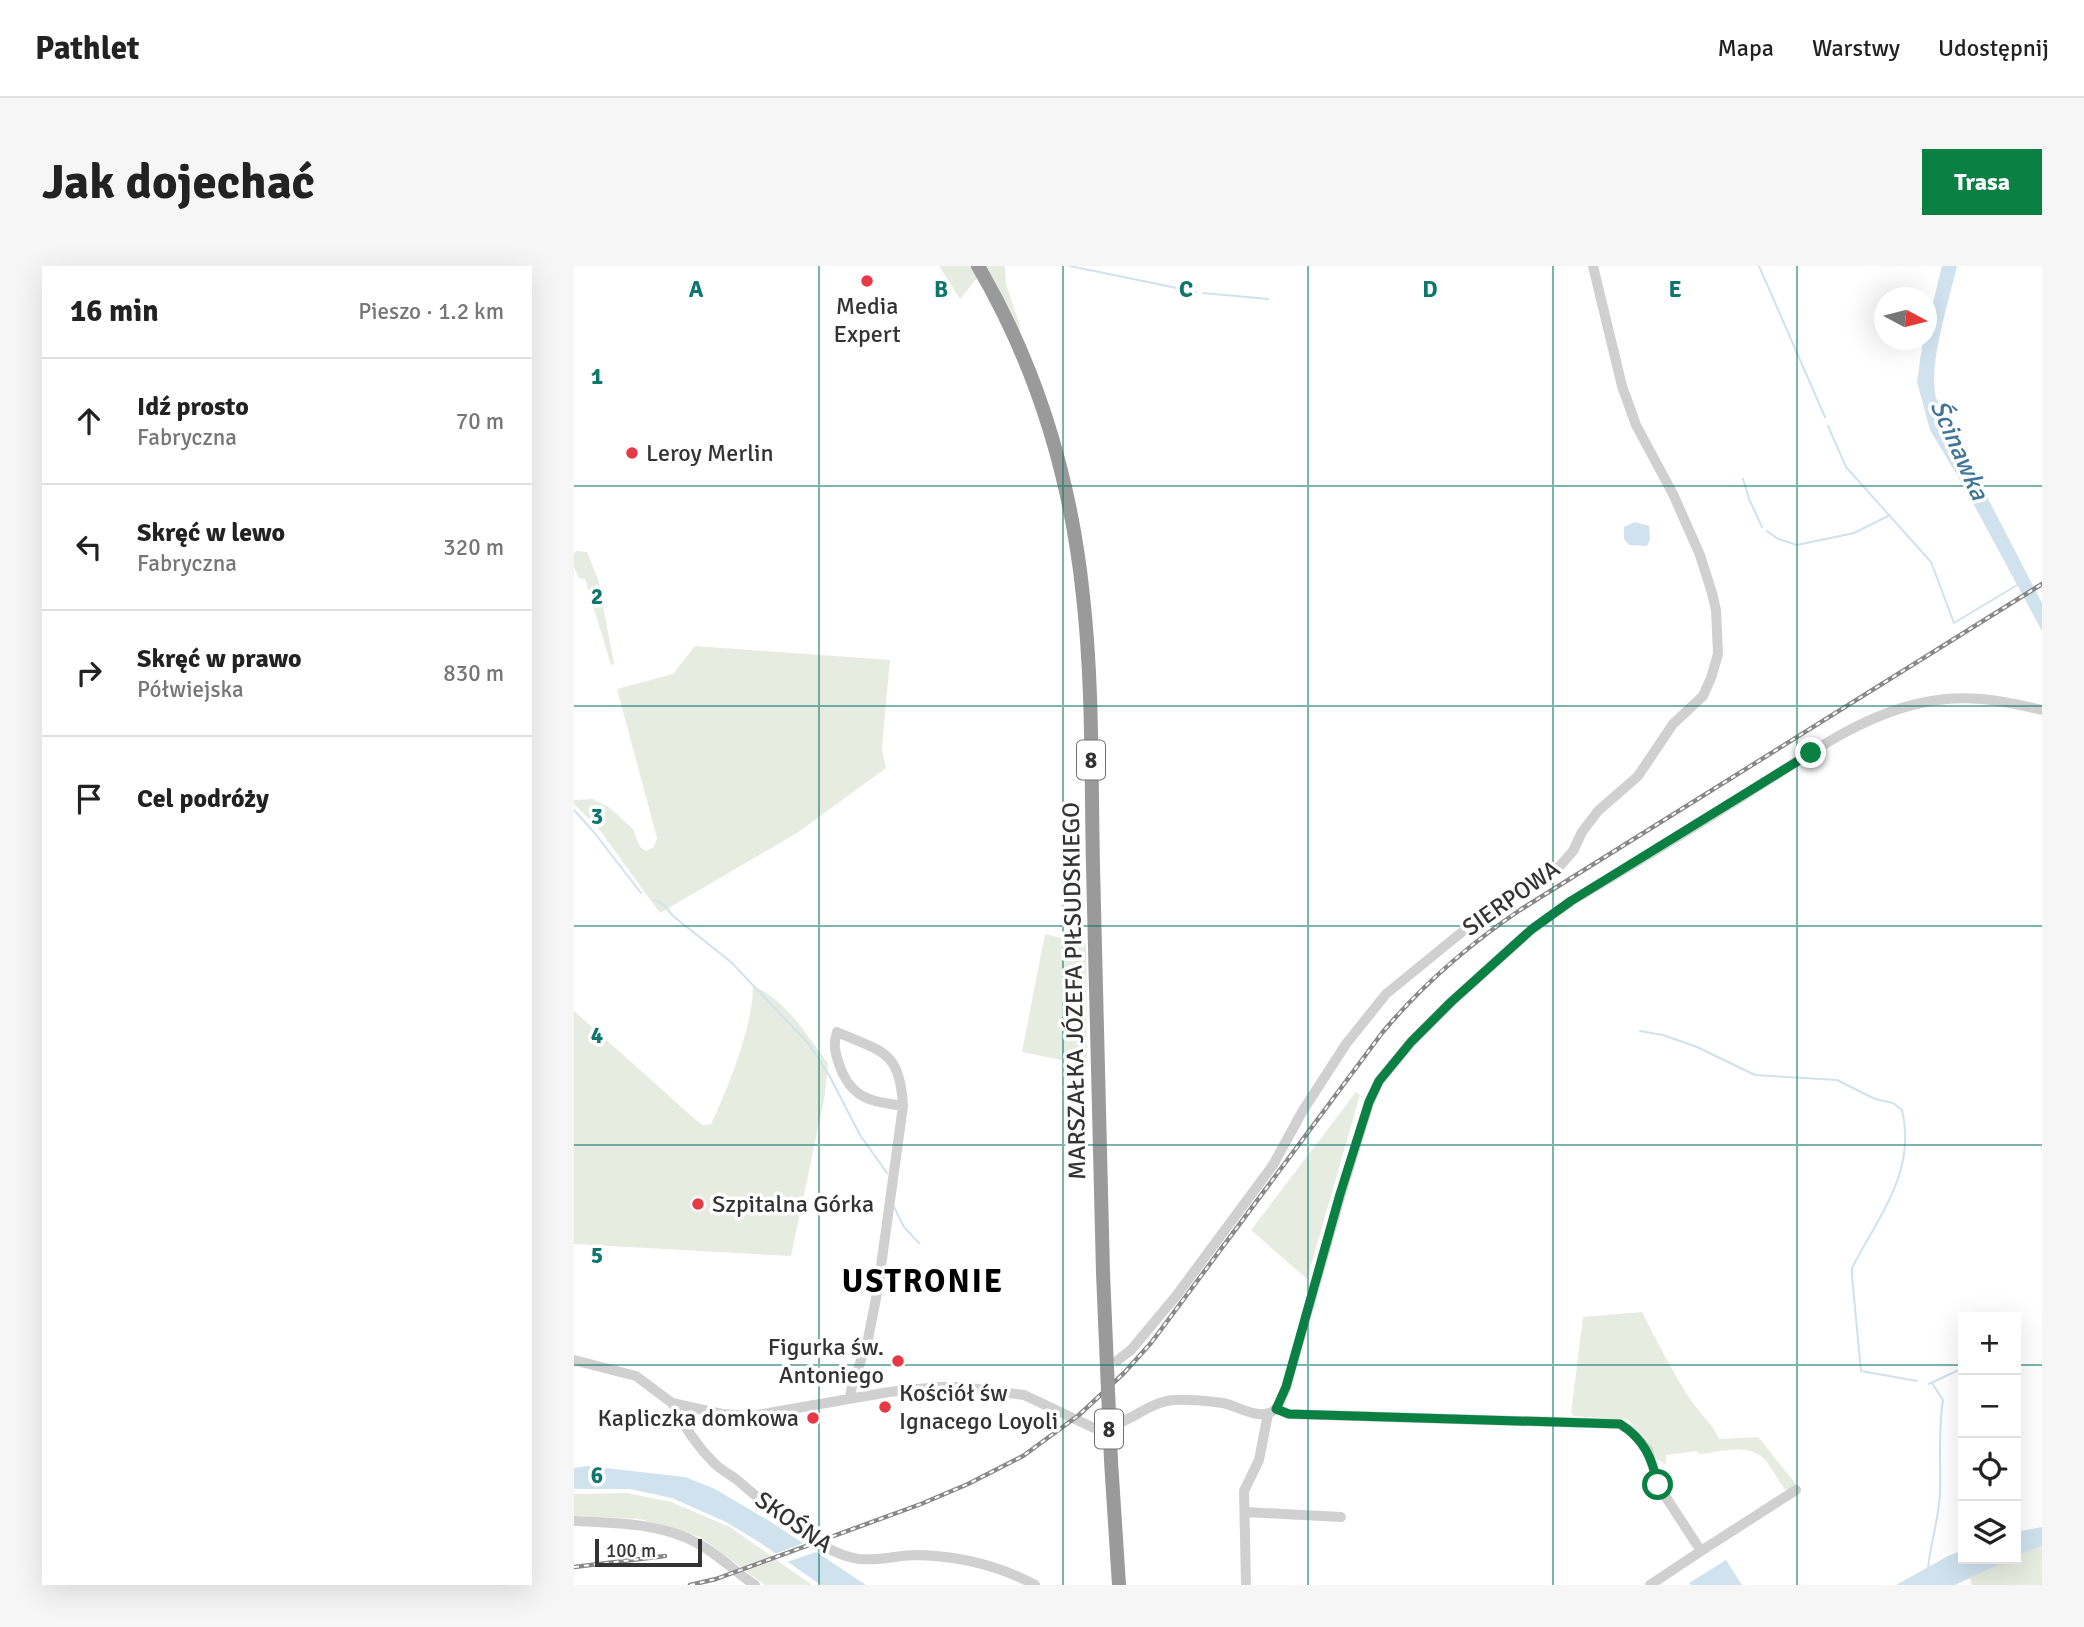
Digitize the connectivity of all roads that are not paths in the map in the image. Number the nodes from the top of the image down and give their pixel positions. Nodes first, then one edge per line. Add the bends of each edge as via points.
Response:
1 (978, 266) edge
2 (1593, 266) edge
3 (2042, 710) edge
4 (904, 1106) junction
5 (574, 1360) edge
6 (1118, 1360) dead end
7 (850, 1398) junction
8 (671, 1403) junction
9 (1272, 1411) junction
10 (1796, 1490) dead end
11 (1245, 1511) junction
12 (1340, 1517) dead end
13 (574, 1521) edge
14 (1701, 1551) junction
15 (755, 1585) edge
16 (1035, 1585) edge
17 (1119, 1585) edge
18 (1247, 1585) edge
19 (1650, 1585) edge

1 - 17 highway, MARSZAŁKA JÓZEFA PIŁSUDSKIEGO / 8, bridge via 1011,329 1041,403 1066,493 1081,577 1090,711 1103,1273
2 - 6 street, SIERPOWA via 1636,425 1681,511 1713,593 1718,654 1711,678 1703,696 1673,724 1638,776 1598,811 1559,867 1462,932 1386,994 1346,1044 1273,1165 1176,1296
3 - 9 street via 1995,700 1951,698 1920,703 1851,728 1571,901 1532,929 1451,1002 1379,1081 1369,1102 1286,1387
4 - 4 street via 902,1081 891,1059 875,1047 837,1032 833,1044 844,1078 854,1092
4 - 7 street via 878,1288
5 - 8 street via 636,1376
7 - 8 street via 751,1416
7 - 9 street via 963,1387 1024,1395 1085,1426 1101,1429 1174,1400
8 - 16 street, SKOŚNA via 719,1468 783,1520 843,1556 877,1560 941,1557 991,1567
9 - 11 street via 1259,1460 1244,1491
9 - 14 street via 1620,1424 1648,1450 1658,1485
10 - 14 street
11 - 12 street
11 - 18 street
13 - 15 street via 619,1523 697,1542
14 - 19 street

